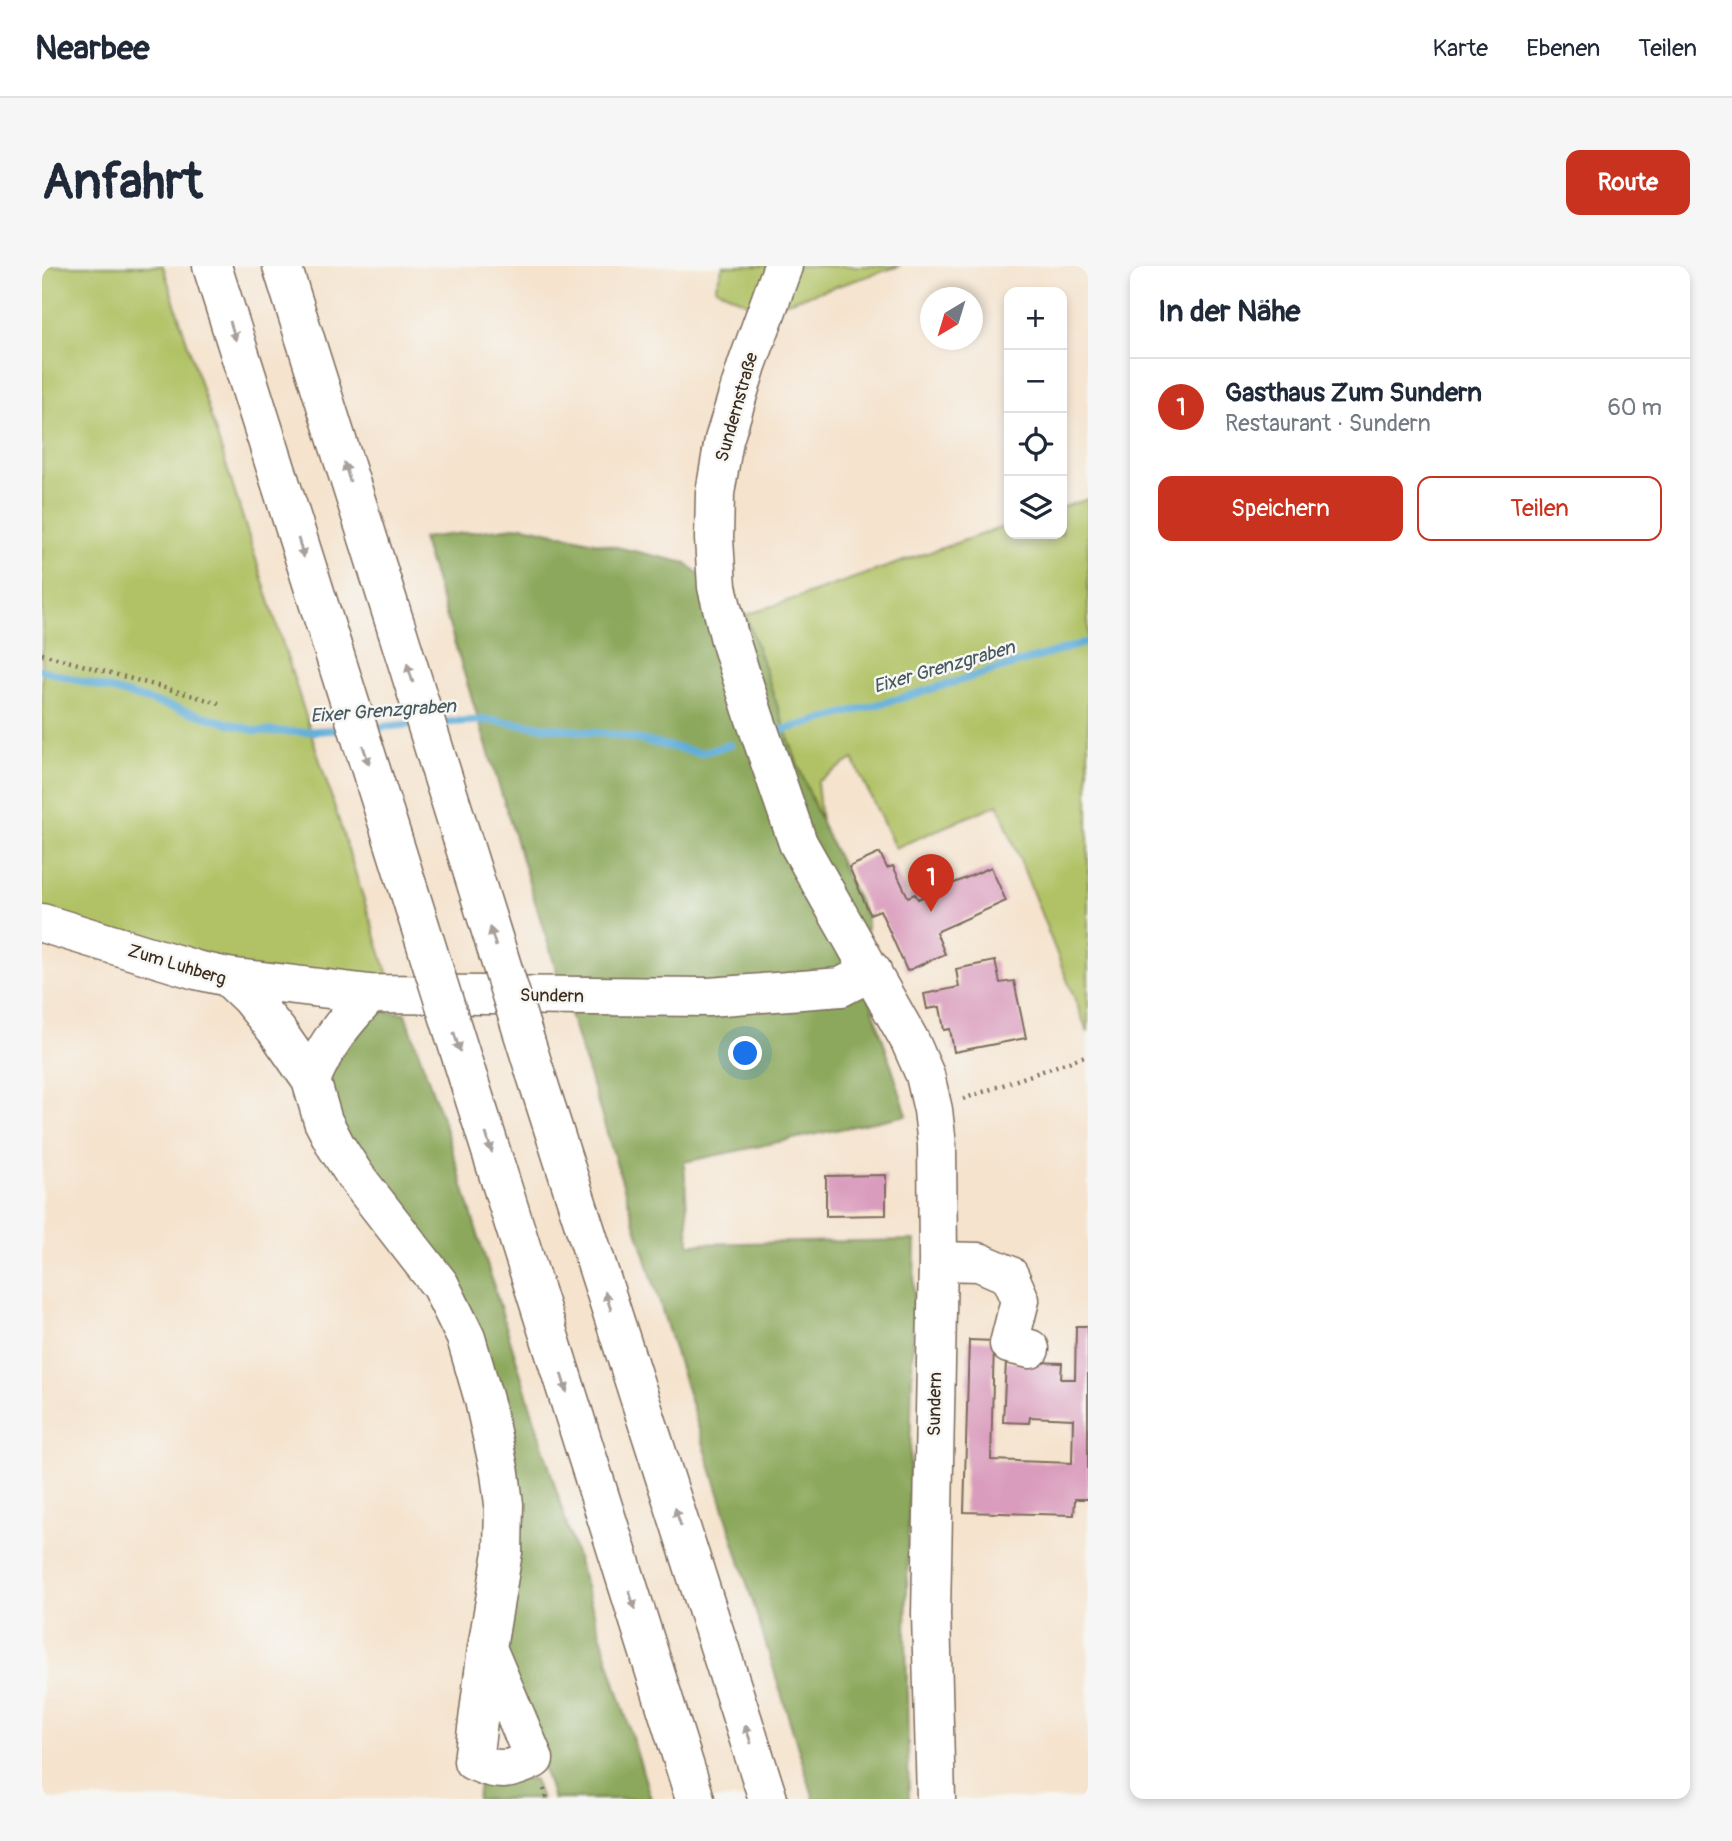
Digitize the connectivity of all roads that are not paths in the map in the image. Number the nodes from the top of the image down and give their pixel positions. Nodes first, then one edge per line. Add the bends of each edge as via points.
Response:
1 (212, 266) edge
2 (282, 266) edge
3 (783, 266) edge
4 (767, 755) joint
5 (42, 923) edge
6 (872, 971) junction
7 (228, 976) junction
8 (370, 994) junction
9 (311, 1080) junction
10 (938, 1261) junction
11 (1030, 1349) dead end
12 (487, 1647) dead end
13 (695, 1799) edge
14 (768, 1799) edge
15 (936, 1799) edge

1 -> 13 main road, bridge
14 -> 2 main road, bridge
3 - 4 main road, Sundernstraße via 723,440 715,492 717,587
4 - 6 main road, Sundern via 807,862
5 - 7 main road, Zum Luhberg
6 - 8 main road, Sundern via 841,987 709,997
6 - 10 main road, Sundern via 925,1075 933,1110
7 - 8 main road, Sundern
7 - 9 main road, Zum Luhberg via 270,1023
8 - 9 main road via 338,1028
9 - 12 main road, Zum Luhberg via 336,1146 440,1285 476,1369 504,1504 503,1552
10 - 11 main road via 979,1262 1009,1275 1020,1300 1009,1344
10 - 15 main road, Sundern via 931,1614

